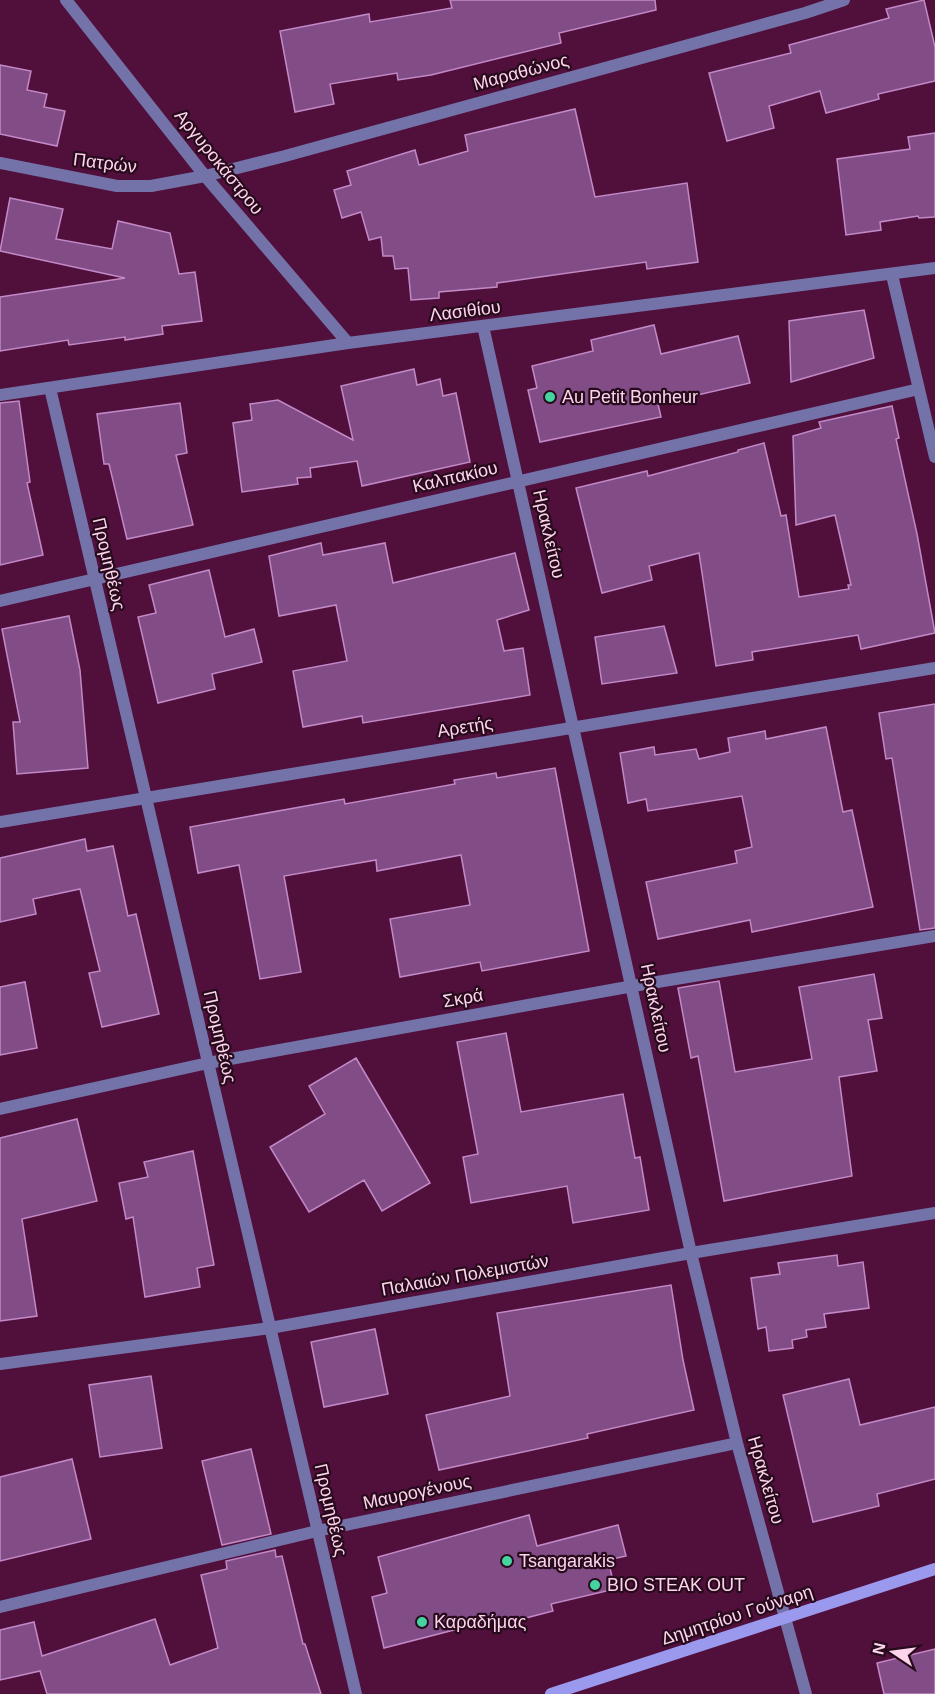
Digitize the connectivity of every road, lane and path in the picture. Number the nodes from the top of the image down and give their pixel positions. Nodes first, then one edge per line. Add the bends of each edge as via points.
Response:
1 (66, 0) edge
2 (844, 0) edge
3 (0, 163) edge
4 (205, 176) junction
5 (935, 268) edge
6 (892, 275) junction
7 (483, 326) junction
8 (348, 343) junction
9 (50, 388) junction
10 (919, 389) junction
11 (0, 395) edge
12 (935, 457) edge
13 (518, 481) junction
14 (94, 578) junction
15 (0, 601) edge
16 (935, 668) edge
17 (574, 727) junction
18 (146, 798) junction
19 (0, 822) edge
20 (935, 936) edge
21 (633, 986) junction
22 (208, 1063) junction
23 (0, 1109) edge
24 (935, 1213) edge
25 (691, 1253) junction
26 (270, 1328) junction
27 (0, 1364) edge
28 (737, 1443) junction
29 (317, 1531) junction
30 (935, 1569) edge
31 (0, 1607) edge
32 (787, 1618) junction
33 (356, 1694) edge
34 (551, 1694) edge
35 (806, 1694) edge

1 - 4 street, Αργυροκάστρου
2 - 4 street, Μαραθώνος
3 - 4 street, Πατρών via 117,186 151,186
4 - 8 street, Αργυροκάστρου
5 - 6 street, Λασιθίου
6 - 7 street, Λασιθίου
6 - 10 street
7 - 8 street, Λασιθίου
7 - 13 street, Ηρακλείτου
8 - 9 street, Λασιθίου
9 - 11 street, Λασιθίου
9 - 14 street, Προμηθέως
10 - 12 street
10 - 13 street, Καλπακίου
13 - 14 street, Καλπακίου
13 - 17 street, Ηρακλείτου
14 - 15 street, Καλπακίου
14 - 18 street, Προμηθέως
16 - 17 street, Αρετής
17 - 18 street, Αρετής
17 - 21 street, Ηρακλείτου
18 - 19 street, Αρετής
18 - 22 street, Προμηθέως
20 - 21 street, Σκρά
21 - 22 street, Σκρά
21 - 25 street, Ηρακλείτου
22 - 23 street, Σκρά
22 - 26 street, Προμηθέως
24 - 25 street, Παλαιών Πολεμιστών
25 - 26 street, Παλαιών Πολεμιστών
25 - 28 street, Ηρακλείτου
26 - 27 street, Παλαιών Πολεμιστών
26 - 29 street, Προμηθέως
28 - 29 street, Μαυρογένους
28 - 32 street, Ηρακλείτου
29 - 31 street, Μαυρογένους
29 - 33 street, Προμηθέως
30 - 32 main road, Δημητρίου Γούναρη
32 - 34 main road, Δημητρίου Γούναρη
32 - 35 street, Ηρακλείτου

